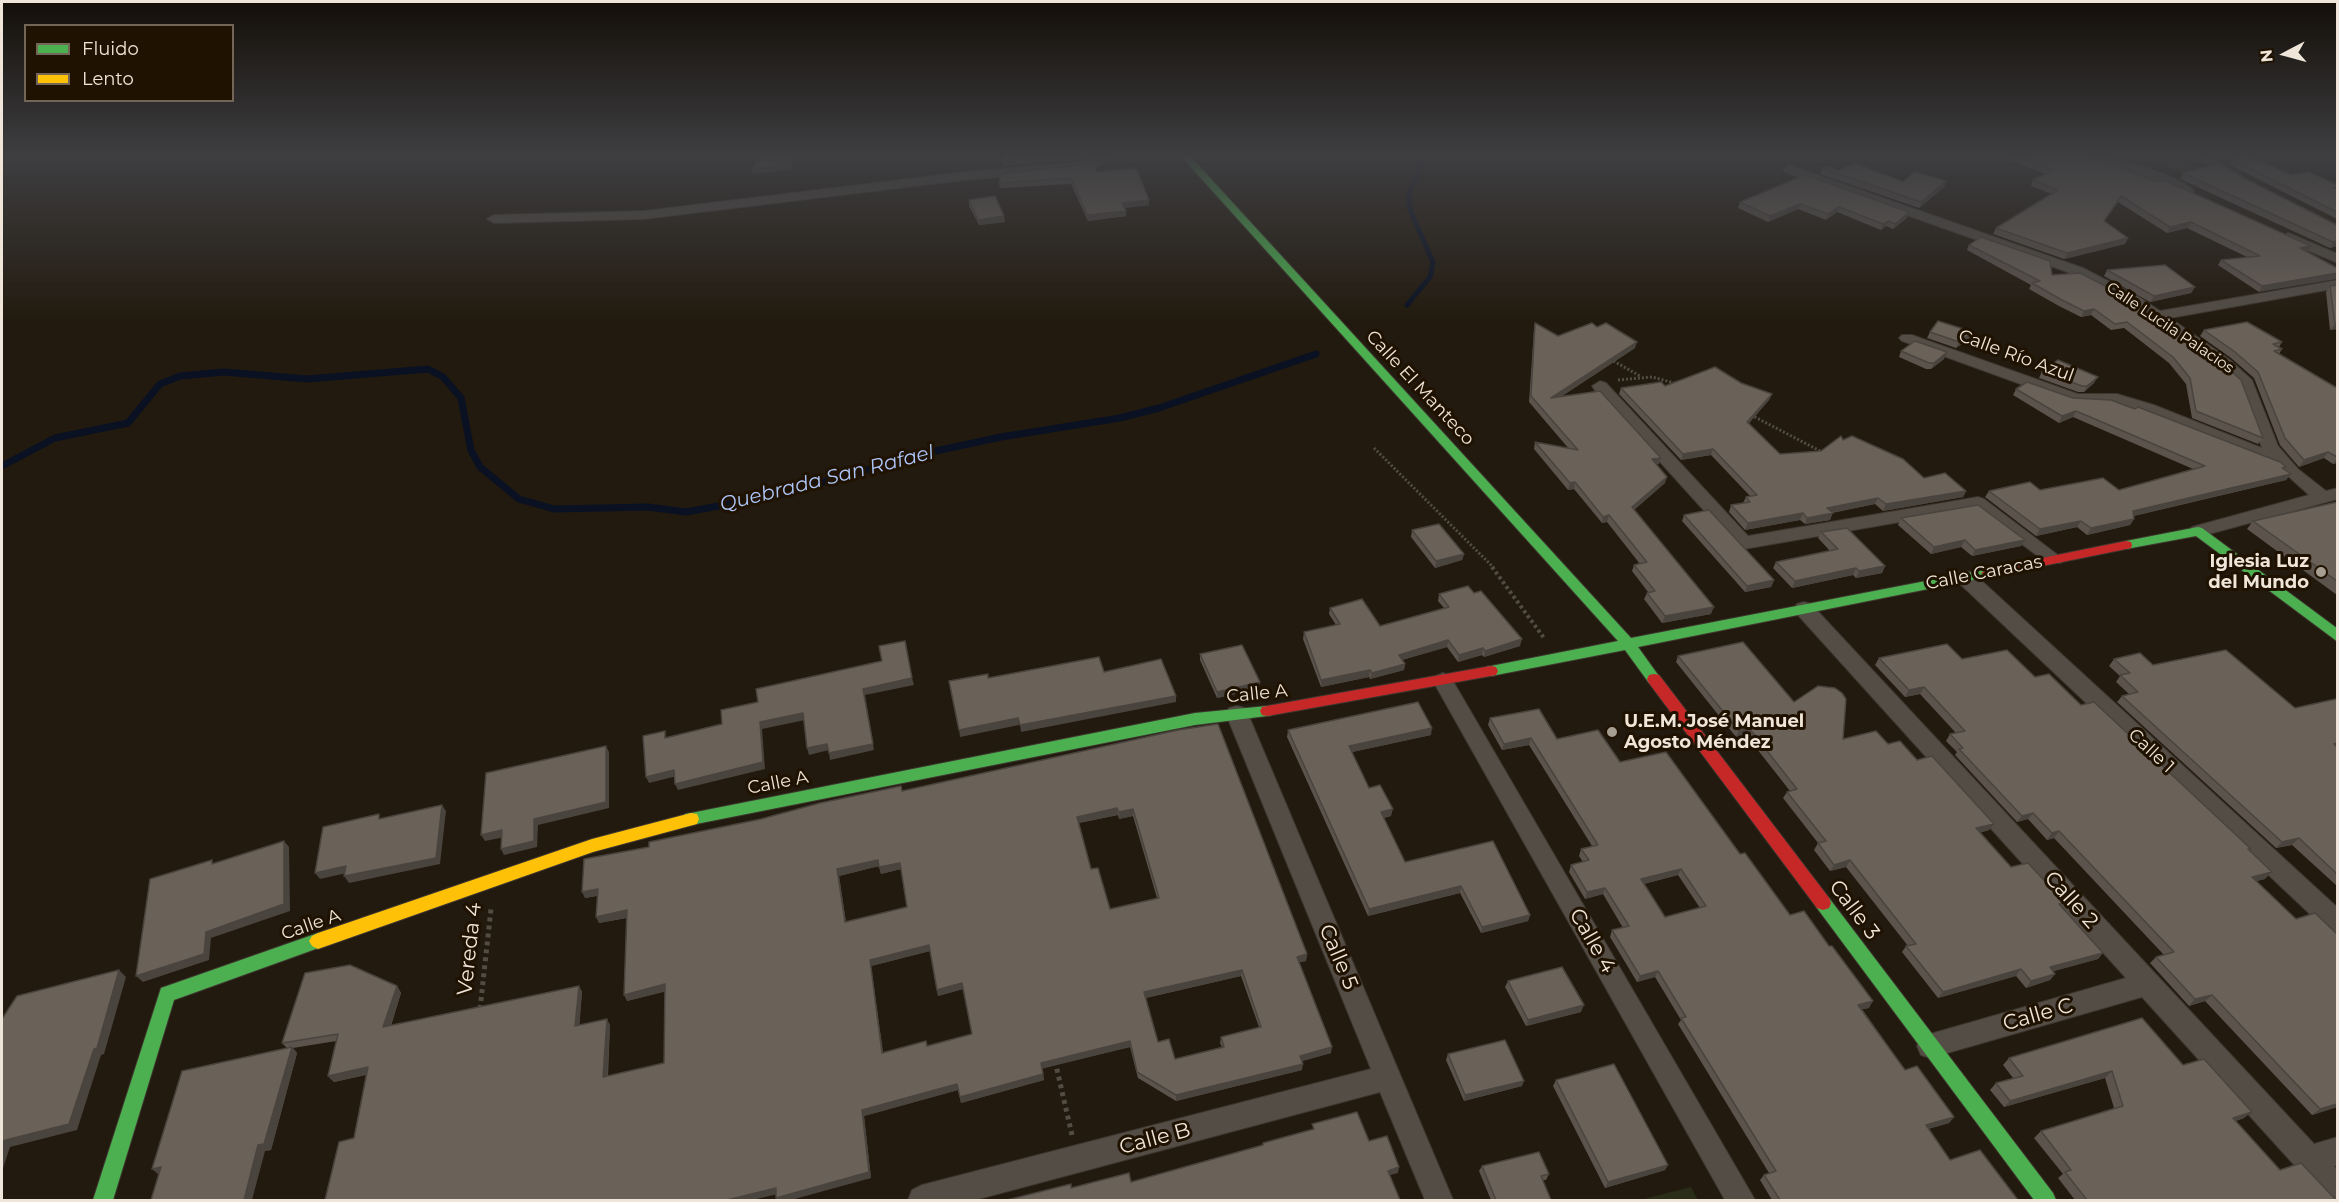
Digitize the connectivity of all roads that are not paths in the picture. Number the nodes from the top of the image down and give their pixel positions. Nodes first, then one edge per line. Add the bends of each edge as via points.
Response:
1 (668, 212) edge
2 (1235, 212) edge
3 (1912, 212) edge
4 (494, 219) dead end
5 (2274, 230) edge
6 (2337, 259) edge
7 (2337, 284) edge
8 (2157, 316) junction
9 (1907, 338) dead end
10 (1600, 386) road end
11 (2281, 462) junction
12 (2330, 495) edge
13 (2198, 531) junction
14 (2054, 559) junction
15 (1965, 577) junction
16 (1804, 609) junction
17 (2337, 637) edge
18 (1628, 645) junction
19 (1443, 681) junction
20 (1238, 714) junction
21 (2337, 924) edge
22 (2147, 984) junction
23 (1930, 1046) junction
24 (1388, 1077) junction
25 (2337, 1151) edge
26 (2309, 1160) junction
27 (2337, 1192) edge
28 (103, 1200) edge
29 (922, 1200) edge
30 (1439, 1200) edge
31 (1741, 1200) edge
32 (2046, 1200) edge

1 - 4 street
2 - 18 street, Calle El Manteco
3 - 8 street, Calle Lucila Palacios via 2078,270
5 - 6 street
7 - 8 street
8 - 11 street, Calle Lucila Palacios via 2246,383 2270,447
9 - 11 street, Calle Río Azul via 2076,399 2116,399 2148,408
10 - 14 street via 1744,543 1978,503
11 - 12 street, Calle Lucila Palacios
12 - 13 street, Calle Caracas
13 - 14 street, Calle Caracas
13 - 17 street
14 - 15 street, Calle Caracas
15 - 16 street, Calle Caracas
15 - 21 street, Calle 1
16 - 18 street, Calle Caracas
16 - 22 street, Calle 2
18 - 19 street, Calle A
18 - 23 street, Calle 3
19 - 20 street, Calle A via 1295,708
19 - 31 street, Calle 4
20 - 24 street, Calle 5
20 - 28 street, Calle A via 1195,719 637,832 167,994
22 - 23 street, Calle C
22 - 26 street, Calle 2
23 - 32 street, Calle 3
24 - 29 street, Calle B
24 - 30 street, Calle 5
25 - 26 street
26 - 27 street, Calle 2

